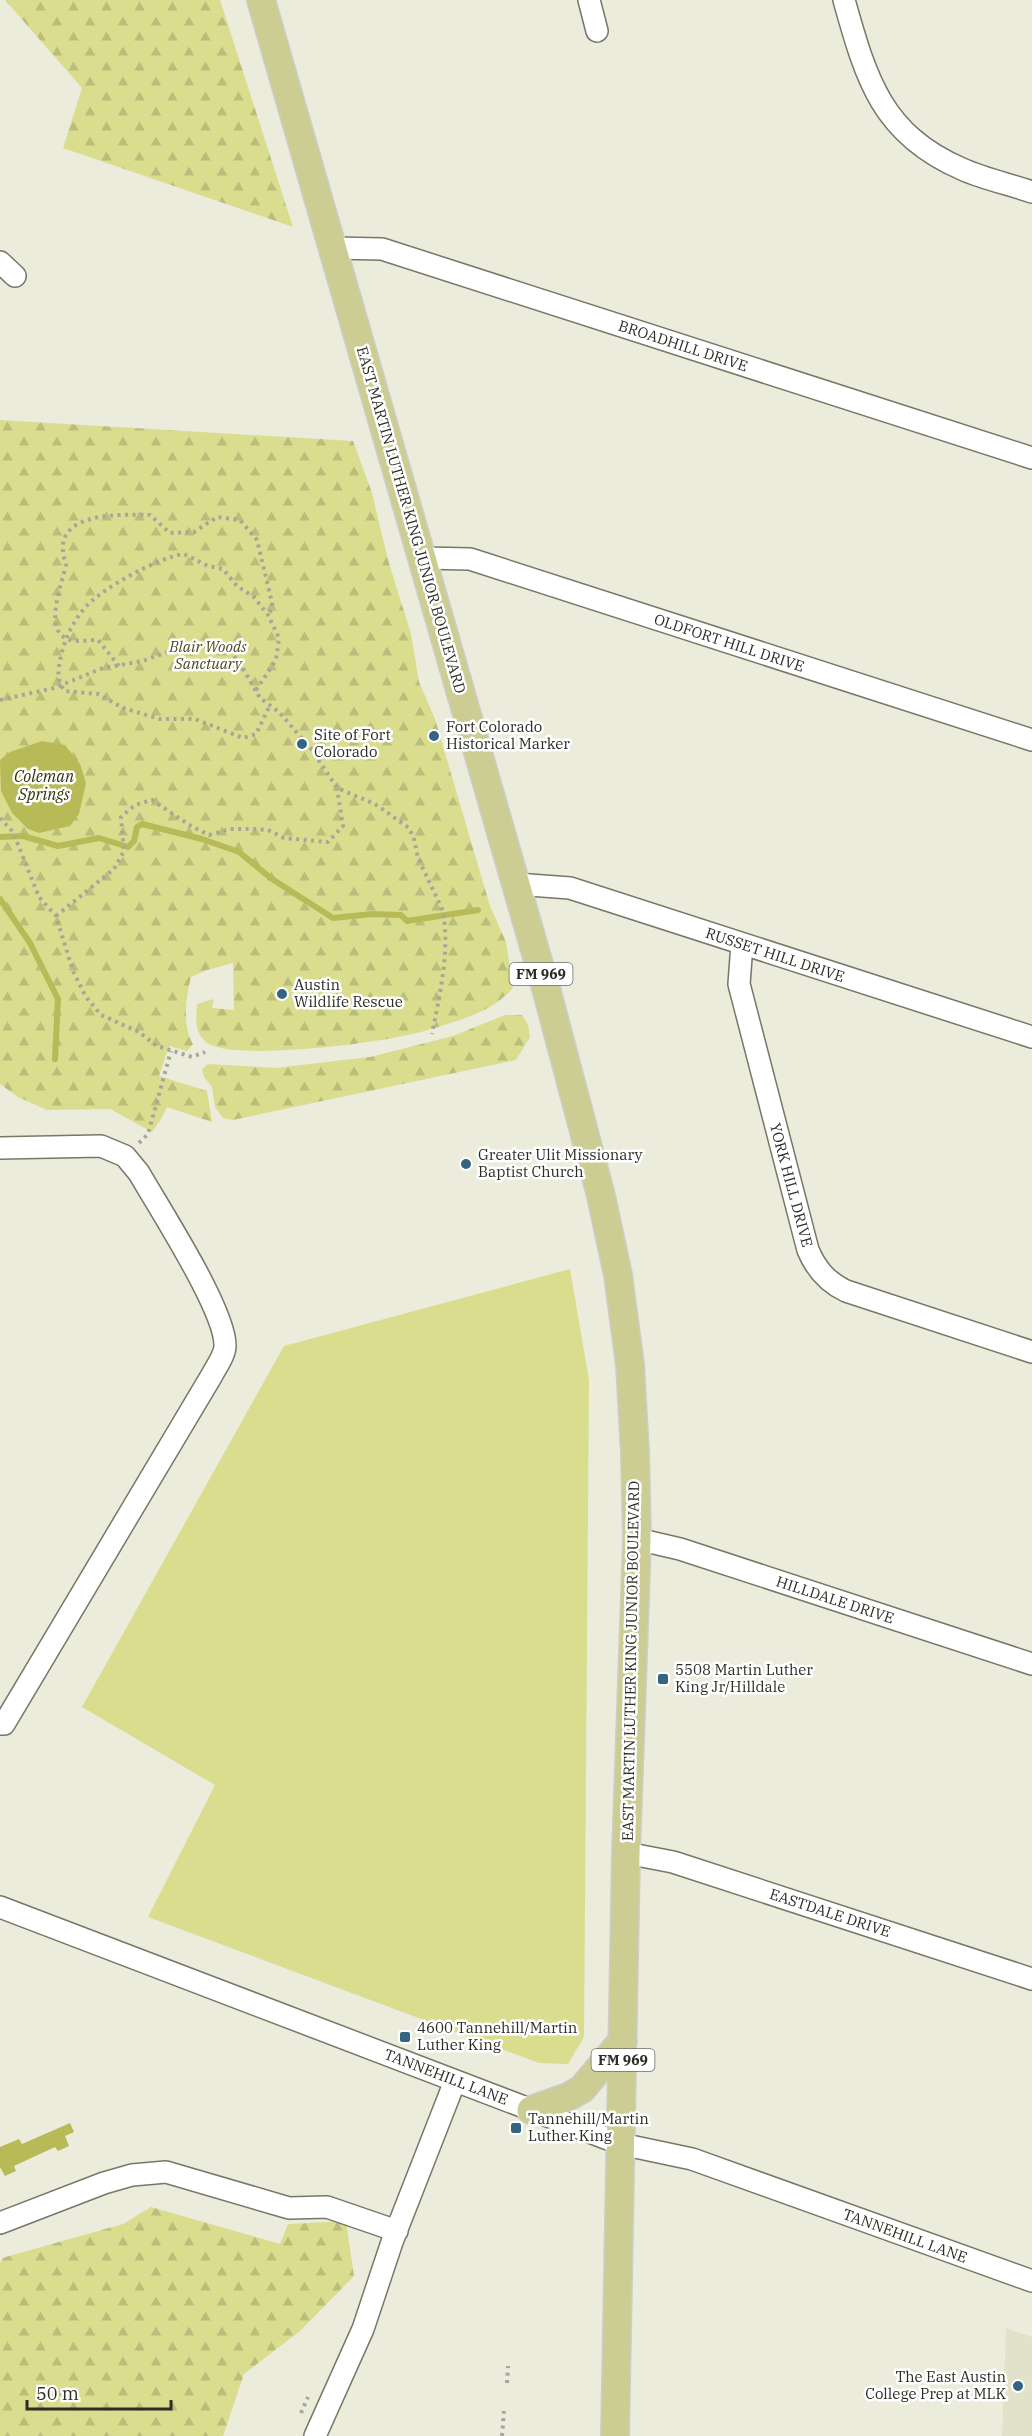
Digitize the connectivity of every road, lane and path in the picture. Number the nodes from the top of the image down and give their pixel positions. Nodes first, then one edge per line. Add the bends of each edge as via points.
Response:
1 (261, 0) edge
2 (589, 0) edge
3 (844, 0) edge
4 (597, 31) dead end
5 (1032, 192) edge
6 (332, 248) junction
7 (1032, 458) edge
8 (423, 558) junction
9 (268, 615) junction
10 (66, 637) junction
11 (119, 666) junction
12 (60, 686) junction
13 (256, 690) junction
14 (0, 700) edge
15 (270, 705) junction
16 (1032, 740) edge
17 (337, 788) junction
18 (0, 818) edge
19 (516, 884) junction
20 (56, 916) junction
21 (742, 944) junction
22 (432, 1034) dead end
23 (1032, 1037) edge
24 (171, 1051) junction
25 (205, 1052) dead end
26 (0, 1148) edge
27 (125, 1156) junction
28 (1032, 1352) edge
29 (637, 1539) junction
30 (1032, 1664) edge
31 (0, 1724) edge
32 (626, 1853) junction
33 (0, 1907) edge
34 (1032, 1979) edge
35 (623, 2040) junction
36 (455, 2081) junction
37 (531, 2110) junction
38 (621, 2144) junction
39 (0, 2223) edge
40 (397, 2231) junction
41 (1032, 2281) edge
42 (508, 2366) dead end
43 (507, 2383) dead end
44 (504, 2411) dead end
45 (315, 2436) edge
46 (502, 2436) edge
47 (615, 2436) edge

1 - 6 main road, EAST MARTIN LUTHER KING JUNIOR BOULEVARD / FM 969
2 - 4 street
3 - 5 street via 862,64 890,116 912,138 962,169
6 - 7 street, BROADHILL DRIVE via 382,249
6 - 8 main road, EAST MARTIN LUTHER KING JUNIOR BOULEVARD / FM 969
8 - 16 street, OLDFORT HILL DRIVE via 470,560
8 - 19 main road, EAST MARTIN LUTHER KING JUNIOR BOULEVARD / FM 969
9 - 10 path via 223,569 180,554 123,579 84,608
9 - 10 path via 273,608 257,540 240,520 217,517 194,532 170,533 150,515 96,517 74,524 63,540 66,564 53,616 59,633
9 - 13 path via 279,638 276,660
10 - 11 path via 98,640
10 - 12 path via 58,666
11 - 12 path
11 - 13 path via 170,651 217,644 228,649 242,665
12 - 14 path
12 - 15 path via 65,691 98,694 123,708 160,719 195,719 243,738 256,734
13 - 15 path
15 - 17 path via 312,750
17 - 20 path via 343,826 327,842 284,838 268,830 252,829 230,829 209,835 152,800 135,805 121,817 124,851 114,869
17 - 22 path via 375,804 409,828 418,858 443,911 444,972
18 - 20 path via 18,842 39,897
19 - 21 street, RUSSET HILL DRIVE via 570,888
19 - 29 main road, EAST MARTIN LUTHER KING JUNIOR BOULEVARD / FM 969 via 601,1196 618,1275 630,1365
20 - 24 path via 73,971 101,1015
21 - 23 street, RUSSET HILL DRIVE
21 - 28 street, YORK HILL DRIVE via 739,984 814,1265 825,1278 846,1291
24 - 25 path via 192,1058
24 - 27 path via 148,1134
26 - 27 street via 101,1146
27 - 31 street via 139,1173 206,1291 221,1322 225,1347 4,1724
29 - 30 street, HILLDALE DRIVE via 680,1549
29 - 32 main road, EAST MARTIN LUTHER KING JUNIOR BOULEVARD / FM 969
32 - 34 street, EASTDALE DRIVE via 673,1862
32 - 35 main road, EAST MARTIN LUTHER KING JUNIOR BOULEVARD / FM 969
33 - 36 street, TANNEHILL LANE
35 - 37 main road via 582,2089
35 - 38 main road, EAST MARTIN LUTHER KING JUNIOR BOULEVARD / FM 969
36 - 37 street, TANNEHILL LANE
36 - 40 street
37 - 38 street, TANNEHILL LANE
38 - 41 street, TANNEHILL LANE via 692,2159
38 - 47 main road, EAST MARTIN LUTHER KING JUNIOR BOULEVARD / FM 969
39 - 40 street via 104,2183 166,2172 289,2208 327,2207
40 - 45 street via 363,2329
42 - 43 path
44 - 46 path

